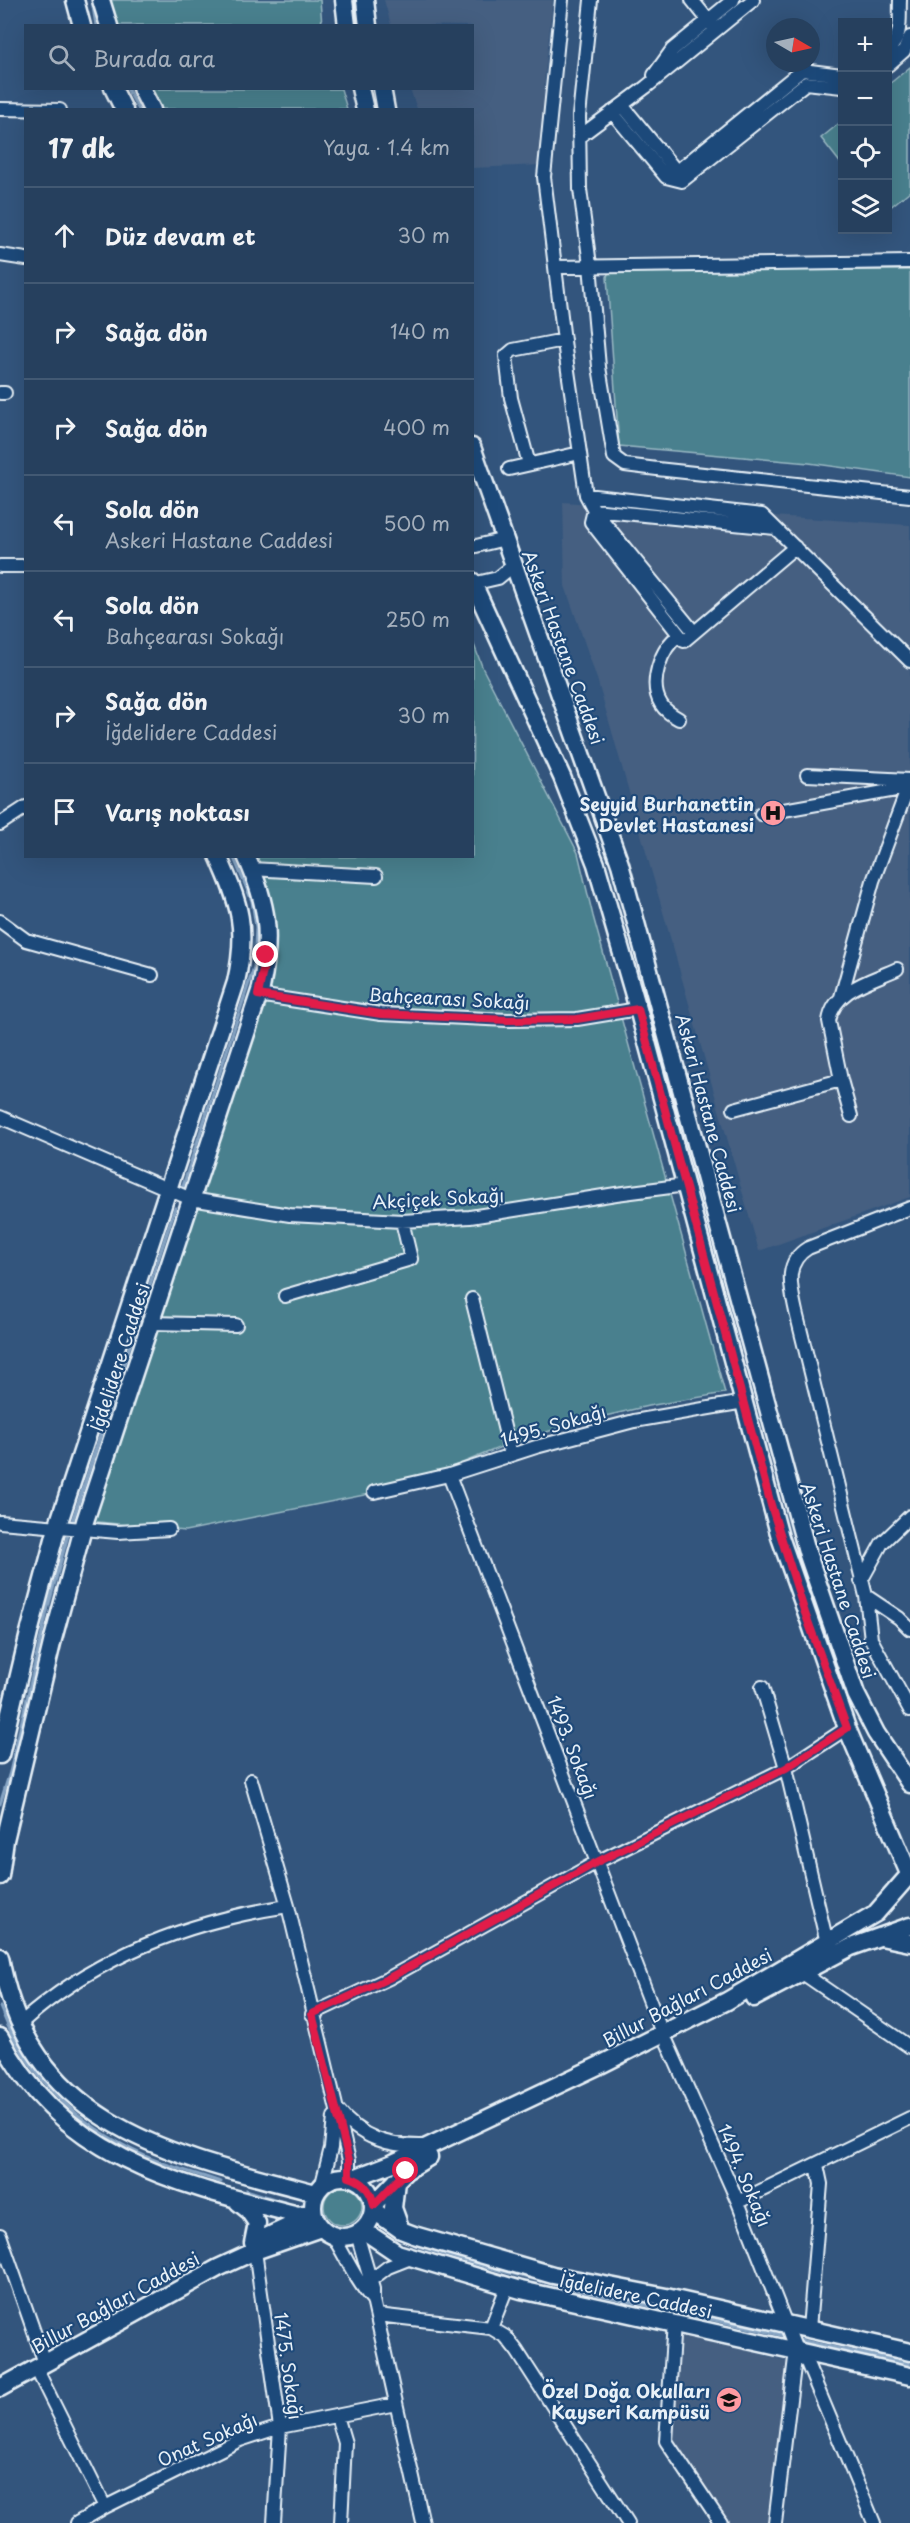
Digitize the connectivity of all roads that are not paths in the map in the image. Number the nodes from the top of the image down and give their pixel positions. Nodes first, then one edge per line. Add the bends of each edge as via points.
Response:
1 (75, 0) edge
2 (101, 0) edge
3 (344, 0) edge
4 (365, 0) edge
5 (562, 0) edge
6 (591, 0) edge
7 (692, 0) edge
8 (733, 0) edge
9 (753, 0) edge
10 (900, 0) edge
11 (81, 24) edge
12 (108, 24) edge
13 (347, 24) edge
14 (368, 24) edge
15 (712, 25) junction
16 (910, 37) edge
17 (892, 46) edge
18 (892, 62) edge
19 (838, 74) edge
20 (838, 86) edge
21 (142, 90) edge
22 (360, 90) edge
23 (382, 90) edge
24 (151, 108) edge
25 (365, 108) edge
26 (386, 108) edge
27 (617, 108) junction
28 (0, 109) edge
29 (24, 109) edge
30 (579, 137) junction
31 (0, 255) edge
32 (24, 259) edge
33 (910, 262) edge
34 (590, 265) junction
35 (555, 267) junction
36 (564, 339) junction
37 (474, 453) edge
38 (580, 453) junction
39 (529, 464) junction
40 (509, 470) dead end
41 (586, 495) junction
42 (910, 496) edge
43 (594, 510) junction
44 (775, 528) junction
45 (505, 539) junction
46 (474, 547) edge
47 (795, 547) junction
48 (514, 564) junction
49 (0, 566) edge
50 (24, 566) edge
51 (474, 584) edge
52 (474, 586) edge
53 (694, 632) junction
54 (679, 635) junction
55 (910, 661) edge
56 (679, 719) dead end
57 (807, 775) dead end
58 (909, 784) edge
59 (24, 808) edge
60 (761, 814) dead end
61 (0, 824) edge
62 (219, 858) edge
63 (248, 863) edge
64 (376, 876) dead end
65 (0, 921) edge
66 (897, 969) dead end
67 (152, 975) dead end
68 (258, 995) junction
69 (841, 997) junction
70 (638, 1009) junction
71 (841, 1080) junction
72 (734, 1109) dead end
73 (851, 1116) dead end
74 (0, 1117) edge
75 (686, 1185) junction
76 (167, 1191) junction
77 (191, 1199) junction
78 (910, 1208) edge
79 (402, 1221) junction
80 (285, 1296) dead end
81 (472, 1299) dead end
82 (151, 1323) junction
83 (236, 1325) dead end
84 (744, 1402) junction
85 (511, 1455) junction
86 (449, 1475) junction
87 (374, 1491) dead end
88 (910, 1516) edge
89 (0, 1522) edge
90 (57, 1527) junction
91 (83, 1529) junction
92 (169, 1529) dead end
93 (861, 1581) junction
94 (866, 1596) junction
95 (910, 1629) edge
96 (762, 1687) dead end
97 (906, 1690) edge
98 (910, 1710) edge
99 (847, 1728) junction
100 (0, 1755) edge
101 (786, 1768) junction
102 (251, 1780) dead end
103 (910, 1784) edge
104 (597, 1862) junction
105 (910, 1875) edge
106 (0, 1876) edge
107 (288, 1906) junction
108 (910, 1926) edge
109 (880, 1937) junction
110 (827, 1942) junction
111 (910, 1943) edge
112 (0, 1956) edge
113 (801, 1972) junction
114 (312, 2014) junction
115 (21, 2023) junction
116 (665, 2038) junction
117 (1, 2043) edge
118 (910, 2048) edge
119 (335, 2107) junction
120 (910, 2118) edge
121 (467, 2133) junction
122 (429, 2145) junction
123 (817, 2165) junction
124 (240, 2173) junction
125 (352, 2177) junction
126 (396, 2181) junction
127 (319, 2189) junction
128 (214, 2193) junction
129 (232, 2198) junction
130 (738, 2202) junction
131 (373, 2208) junction
132 (320, 2223) junction
133 (401, 2230) junction
134 (360, 2232) junction
135 (0, 2235) edge
136 (254, 2247) junction
137 (412, 2258) junction
138 (371, 2280) junction
139 (507, 2287) junction
140 (373, 2300) junction
141 (377, 2315) junction
142 (674, 2322) junction
143 (491, 2328) junction
144 (809, 2329) junction
145 (792, 2339) junction
146 (910, 2352) edge
147 (41, 2365) junction
148 (910, 2376) edge
149 (0, 2388) edge
150 (396, 2404) junction
151 (337, 2416) junction
152 (280, 2427) junction
153 (105, 2507) junction
154 (77, 2523) edge
155 (274, 2523) edge
156 (341, 2523) edge
157 (423, 2523) edge
158 (628, 2523) edge
159 (721, 2523) edge
160 (775, 2523) edge
161 (874, 2523) edge

1 - 11 street
2 - 12 street
3 - 13 street
4 - 14 street
5 - 35 street via 544,177
6 - 30 street
7 - 15 street
8 - 15 street
9 - 15 street
10 - 17 street via 898,34
15 - 27 street via 672,50 646,87
16 - 18 street via 904,51
19 - 27 street via 802,70 678,169
20 - 27 street via 806,82 682,181 666,177
21 - 24 street
22 - 25 street
23 - 26 street
27 - 30 street
28 - 29 street
30 - 34 street via 580,189
31 - 32 street
33 - 34 street
34 - 35 street
34 - 42 street via 604,408 612,453 619,462
35 - 36 street
36 - 38 street
36 - 39 street via 513,350 506,356 512,406
37 - 45 street, Askeri Hastane Caddesi
38 - 39 street
38 - 41 street
39 - 40 street
41 - 43 street
41 - 44 street via 762,515
43 - 44 street
43 - 53 street
43 - 54 street via 591,522
44 - 47 street
45 - 46 street
45 - 48 street, Askeri Hastane Caddesi
47 - 53 street
47 - 55 street
48 - 51 street via 498,578
48 - 103 street, Askeri Hastane Caddesi via 633,909 804,1545 860,1702
49 - 50 street
52 - 70 street via 574,804 596,864
53 - 54 street via 684,641
54 - 56 street via 664,650 657,682 659,701
57 - 58 street
58 - 60 street
58 - 69 street via 873,881
59 - 61 street
62 - 76 street, İğdelidere Caddesi via 241,915 240,967
63 - 64 street
63 - 68 street, İğdelidere Caddesi via 263,897 267,926
65 - 67 street via 26,940
66 - 69 street
68 - 70 street, Bahçearası Sokağı via 381,1014 508,1020 577,1019
68 - 77 street, İğdelidere Caddesi
69 - 71 street via 829,1021
70 - 75 street
71 - 72 street
71 - 73 street
74 - 76 street, Akçiçek Sokağı
75 - 79 street, Akçiçek Sokağı via 498,1214
75 - 84 street
76 - 77 street, Akçiçek Sokağı
76 - 90 street, İğdelidere Caddesi
77 - 79 street, Akçiçek Sokağı via 290,1215
77 - 82 street, İğdelidere Caddesi
78 - 93 street via 808,1248 795,1259 790,1270 796,1312
79 - 80 street via 411,1259
81 - 85 street
82 - 83 street
82 - 91 street, İğdelidere Caddesi
84 - 85 street, 1495. Sokağı via 634,1421
84 - 99 street via 780,1537
85 - 86 street, 1495. Sokağı
86 - 87 street, 1495. Sokağı
86 - 104 street, 1493. Sokağı
88 - 93 street via 882,1543
89 - 90 street
90 - 91 street
90 - 100 street, İğdelidere Caddesi
91 - 92 street via 118,1533
91 - 106 street, İğdelidere Caddesi via 53,1638
93 - 94 street
94 - 95 street
94 - 97 street via 872,1639
96 - 101 street
97 - 98 street
99 - 101 street
99 - 105 street
101 - 104 street
101 - 110 street
102 - 107 street
104 - 114 street via 399,1972
104 - 116 street, 1493. Sokağı
105 - 110 street, Billur Bağları Caddesi via 876,1913
107 - 114 street
107 - 115 street via 214,1921 134,1949 71,1983
108 - 109 street, Billur Bağları Caddesi
109 - 111 street
109 - 113 street, Billur Bağları Caddesi
110 - 116 street, Billur Bağları Caddesi
112 - 115 street via 5,1982
113 - 116 street, Billur Bağları Caddesi
113 - 118 street
114 - 119 street
115 - 124 street via 46,2064 97,2115 159,2147
116 - 121 street, Billur Bağları Caddesi
116 - 130 street, 1494. Sokağı
117 - 128 street via 40,2096 82,2136 149,2170
119 - 122 street via 360,2131 379,2141 397,2146
119 - 125 street
119 - 127 street via 331,2148
120 - 123 street
121 - 122 street
121 - 126 street via 414,2165
122 - 125 street
123 - 130 street
123 - 144 street via 821,2184
124 - 127 street
124 - 128 street
125 - 127 street via 338,2176
125 - 131 street via 368,2189
126 - 131 street
126 - 133 street via 393,2208
127 - 132 street
128 - 129 street
129 - 132 street
129 - 136 street via 257,2223
130 - 145 street, 1494. Sokağı
131 - 133 street, İğdelidere Caddesi
131 - 134 street via 370,2221
132 - 134 street via 345,2237
132 - 136 street, Billur Bağları Caddesi
132 - 140 street
133 - 145 street, İğdelidere Caddesi via 544,2273
134 - 137 street, İğdelidere Caddesi
134 - 138 street
135 - 147 street
136 - 147 street, Billur Bağları Caddesi
136 - 152 street, 1475. Sokağı
137 - 138 street via 388,2267
137 - 139 street, İğdelidere Caddesi
138 - 140 street
139 - 142 street, İğdelidere Caddesi
139 - 143 street
140 - 141 street
141 - 143 street
141 - 150 street
142 - 145 street, İğdelidere Caddesi
142 - 159 street via 666,2441
143 - 158 street via 506,2337 517,2351
144 - 145 street, İğdelidere Caddesi
144 - 146 street, İğdelidere Caddesi
145 - 148 street, İğdelidere Caddesi
145 - 160 street
145 - 161 street, 1494. Sokağı via 807,2363
147 - 149 street, Billur Bağları Caddesi
147 - 153 street
150 - 151 street, Onat Sokağı
150 - 157 street
151 - 152 street, Onat Sokağı
151 - 156 street via 345,2443
152 - 153 street, Onat Sokağı via 240,2440
152 - 155 street, 1475. Sokağı
153 - 154 street, Onat Sokağı

